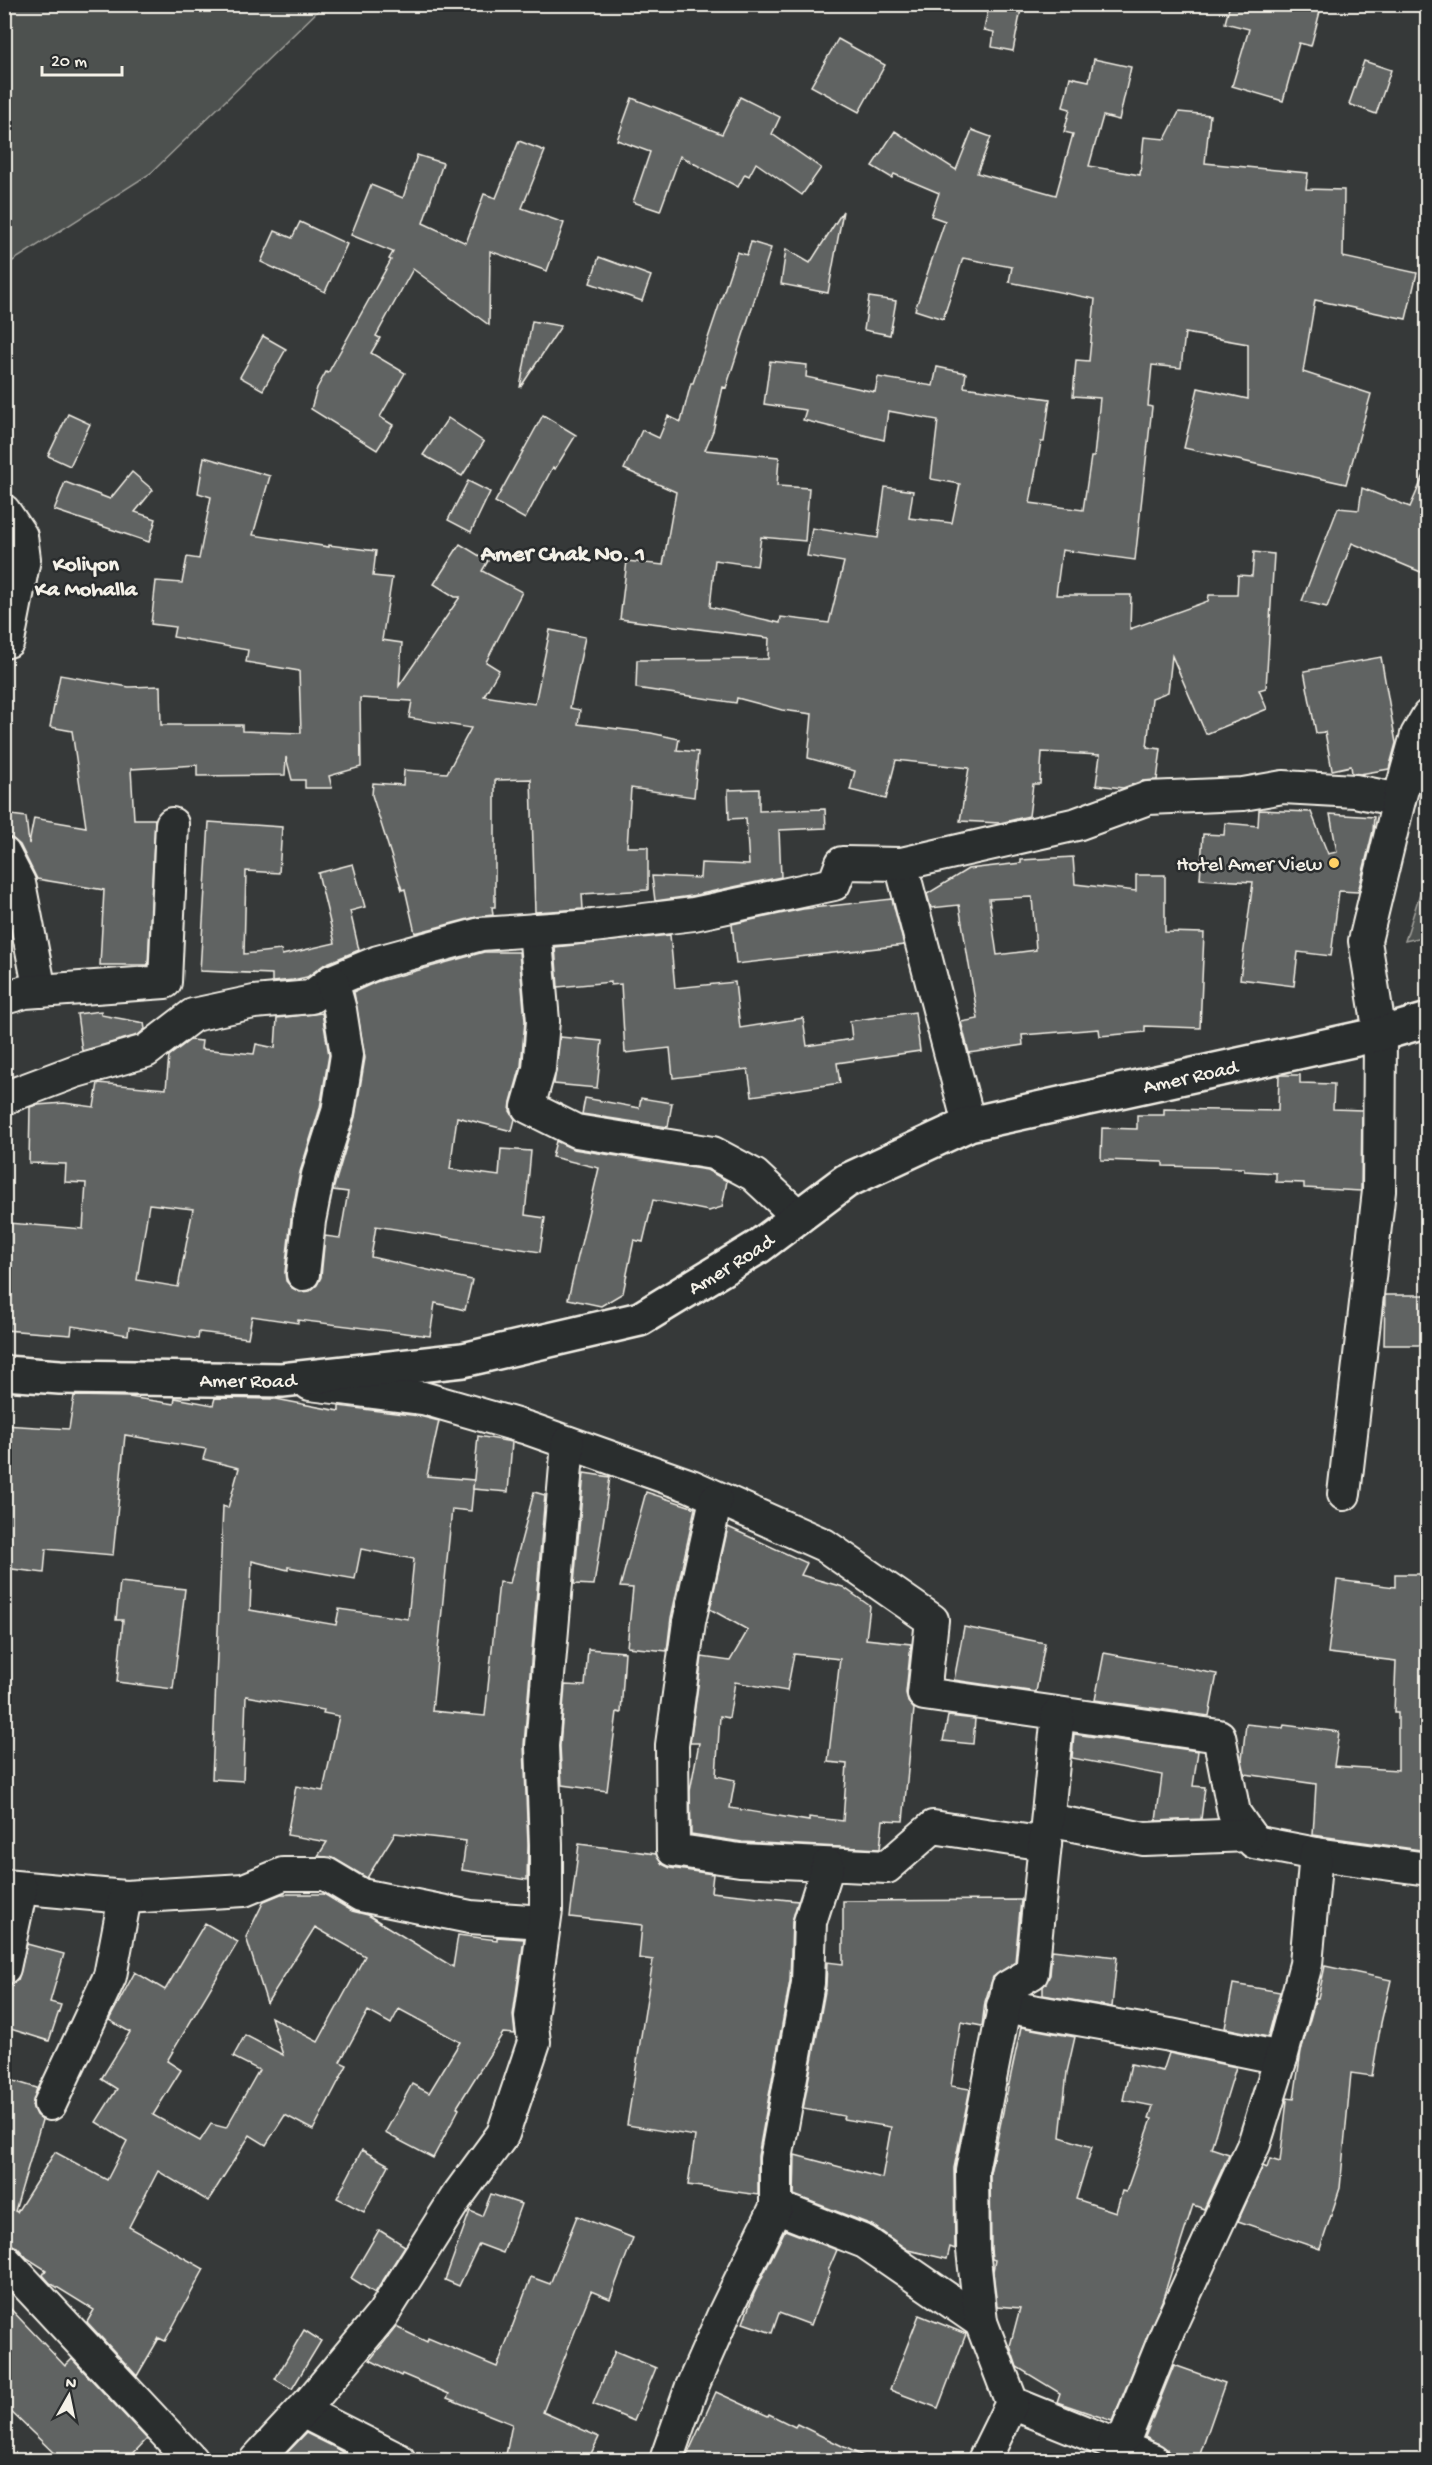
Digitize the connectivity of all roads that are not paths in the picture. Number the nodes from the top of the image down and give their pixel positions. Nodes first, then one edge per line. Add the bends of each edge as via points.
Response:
1 (4, 511) edge
2 (4, 642) edge
3 (1428, 716) edge
4 (1399, 800) junction
5 (172, 824) dead end
6 (4, 854) edge
7 (901, 864) junction
8 (535, 930) junction
9 (332, 981) junction
10 (40, 991) junction
11 (4, 998) edge
12 (1428, 1020) edge
13 (1380, 1034) junction
14 (4, 1098) edge
15 (969, 1124) junction
16 (799, 1216) junction
17 (303, 1274) dead end
18 (4, 1373) edge
19 (282, 1380) junction
20 (568, 1443) junction
21 (1344, 1494) dead end
22 (716, 1498) junction
23 (1058, 1714) junction
24 (1046, 1832) junction
25 (1249, 1835) junction
26 (1316, 1854) junction
27 (828, 1865) junction
28 (1428, 1869) edge
29 (13, 1887) edge
30 (125, 1897) junction
31 (544, 1922) junction
32 (4, 1968) edge
33 (1003, 2006) junction
34 (1281, 2058) junction
35 (50, 2104) dead end
36 (776, 2207) junction
37 (4, 2260) edge
38 (981, 2322) junction
39 (1012, 2403) junction
40 (302, 2411) junction
41 (1113, 2444) junction
42 (191, 2460) edge
43 (256, 2460) edge
44 (399, 2460) edge
45 (666, 2460) edge
46 (984, 2460) edge
47 (1153, 2460) edge

1 - 2 street via 21,536 24,559 8,641
3 - 4 street via 1417,735
4 - 7 street via 1355,791 1283,787 1244,794 1148,798 1077,824
4 - 13 street via 1365,940
5 - 10 street via 165,982
6 - 10 street via 19,883
7 - 8 street via 842,863 834,884 694,914
7 - 15 street
8 - 9 street via 481,934 378,962
8 - 16 street via 543,1021 539,1069 528,1107 576,1131 713,1153 754,1175
9 - 14 street via 310,997 254,1002 193,1015 146,1051 76,1071
9 - 17 street via 347,1055 338,1112 318,1175
10 - 11 street
12 - 13 main road, Amer Road
13 - 15 main road, Amer Road
13 - 21 street via 1379,1191
15 - 16 main road, Amer Road via 846,1181
16 - 19 main road, Amer Road via 758,1247 640,1319 463,1359
18 - 19 main road, Amer Road
19 - 20 street via 423,1398
20 - 22 street
20 - 31 street via 542,1746
22 - 23 street via 824,1545 932,1620 924,1694
22 - 27 street via 689,1622 672,1745 673,1850 740,1860
23 - 24 street
23 - 25 street via 1219,1736 1234,1813
24 - 25 street via 1144,1839
24 - 27 street via 933,1827 887,1867
24 - 33 street via 1032,1972 1008,1987
25 - 26 street via 1254,1842
26 - 28 street
26 - 34 street via 1306,1964
27 - 36 street via 810,1922 808,1983 776,2158
29 - 30 street
29 - 32 street
30 - 31 street via 244,1890 283,1874 326,1874 361,1895 470,1917
30 - 35 street via 110,1976
31 - 40 street via 531,2017 534,2042 503,2134 456,2198 383,2314
33 - 34 street
33 - 38 street via 972,2171 973,2250
34 - 41 street via 1254,2144 1169,2328 1126,2436
36 - 38 street via 865,2242
36 - 45 street via 691,2389
37 - 42 street
38 - 39 street
39 - 41 street
39 - 46 street
40 - 43 street
40 - 44 street
41 - 47 street

